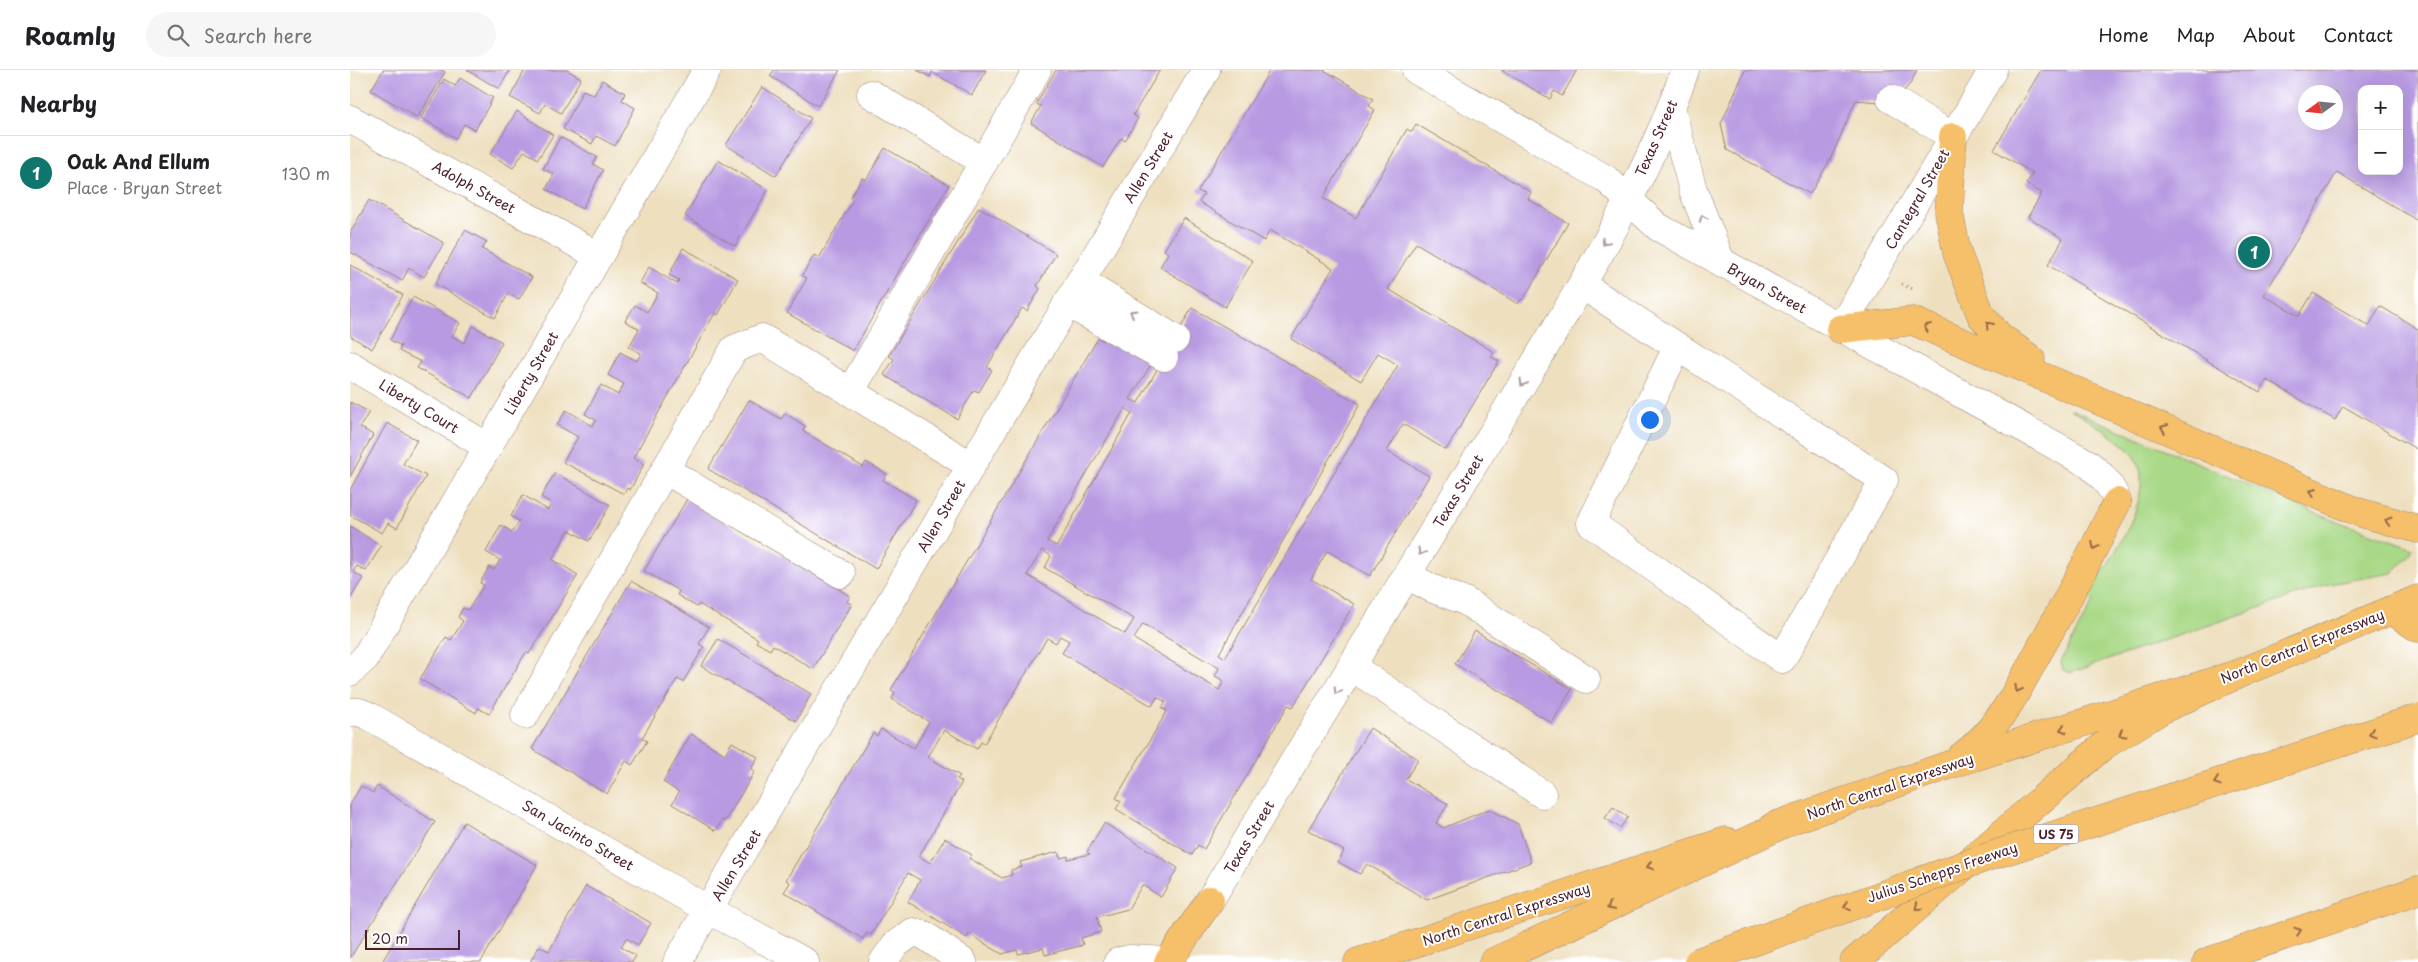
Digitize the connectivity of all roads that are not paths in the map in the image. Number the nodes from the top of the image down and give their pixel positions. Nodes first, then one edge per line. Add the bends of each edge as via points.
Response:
1 (1037, 70) edge
2 (1206, 70) edge
3 (1416, 70) edge
4 (1685, 70) edge
5 (1994, 70) edge
6 (696, 74) edge
7 (872, 94) dead end
8 (1891, 99) dead end
9 (1671, 108) junction
10 (353, 127) edge
11 (1952, 138) junction
12 (984, 162) junction
13 (1628, 199) junction
14 (599, 256) junction
15 (1722, 264) junction
16 (1582, 285) junction
17 (1074, 292) junction
18 (1840, 329) junction
19 (1169, 348) dead end
20 (1677, 348) junction
21 (350, 365) edge
22 (2069, 387) junction
23 (850, 392) junction
24 (488, 447) junction
25 (970, 465) junction
26 (665, 470) junction
27 (2117, 502) joint
28 (2418, 529) edge
29 (840, 574) dead end
30 (1407, 574) junction
31 (2418, 599) edge
32 (2392, 610) junction
33 (2418, 628) edge
34 (1352, 667) junction
35 (350, 672) edge
36 (2243, 672) junction
37 (1586, 678) dead end
38 (350, 712) edge
39 (525, 716) dead end
40 (2418, 718) edge
41 (1952, 764) junction
42 (1542, 794) dead end
43 (1796, 818) junction
44 (2418, 890) edge
45 (1210, 900) joint
46 (709, 910) junction
47 (1168, 961) edge
48 (677, 962) edge
49 (805, 962) edge
50 (883, 962) edge
51 (962, 962) edge
52 (1118, 962) edge
53 (1358, 962) edge
54 (1493, 962) edge
55 (1698, 962) edge
56 (1854, 962) edge
57 (2207, 962) edge

1 - 12 street
2 - 17 street, Allen Street
3 - 13 street, Bryan Street via 1606,179
4 - 9 street, Texas Street
5 - 11 street, Cantegral Street
6 - 14 street, Liberty Street
7 - 12 street
8 - 11 street
9 - 13 street, Texas Street
15 -> 9 street via 1693,190
10 - 14 street, Adolph Street
11 - 18 street, Cantegral Street
22 -> 11 main road via 1999,336 1980,315 1957,253 1949,212
12 - 23 street
13 - 15 street, Bryan Street via 1658,227
13 -> 16 street, Texas Street
14 - 24 street, Liberty Street
15 - 18 street, Bryan Street
16 - 20 street
16 -> 30 street, Texas Street
17 - 19 street
17 - 25 street, Allen Street
22 -> 18 main road via 1912,321
18 - 27 street, Bryan Street via 2086,463 2105,479
20 - 20 street via 1884,480 1782,659 1591,523
21 - 24 street, Liberty Court
28 -> 22 main road via 2358,512
23 - 25 street
23 - 26 street via 762,338 734,349
24 - 35 street, Liberty Street via 365,658
25 - 46 street, Allen Street
26 - 29 street
26 - 39 street
27 -> 41 main road via 2078,582 2004,715 1978,744
30 - 34 street, Texas Street
30 - 37 street via 1433,589 1465,601
31 - 32 main road, North Central Expressway
32 - 33 main road
32 - 36 main road, North Central Expressway
34 - 42 street
34 -> 45 street, Texas Street
36 -> 41 main road, North Central Expressway
36 -> 56 main road via 2163,709 2103,746
38 - 46 street, San Jacinto Street via 369,716
40 -> 55 main road, Julius Schepps Freeway / US 75, bridge via 1984,858
41 - 43 main road, North Central Expressway
43 -> 53 main road, North Central Expressway
43 -> 54 main road
57 -> 44 main road
45 - 47 main road
46 - 48 street, Allen Street
46 - 49 street, San Jacinto Street
47 - 52 street via 1129,959
50 - 51 street via 895,945 913,932 924,935

